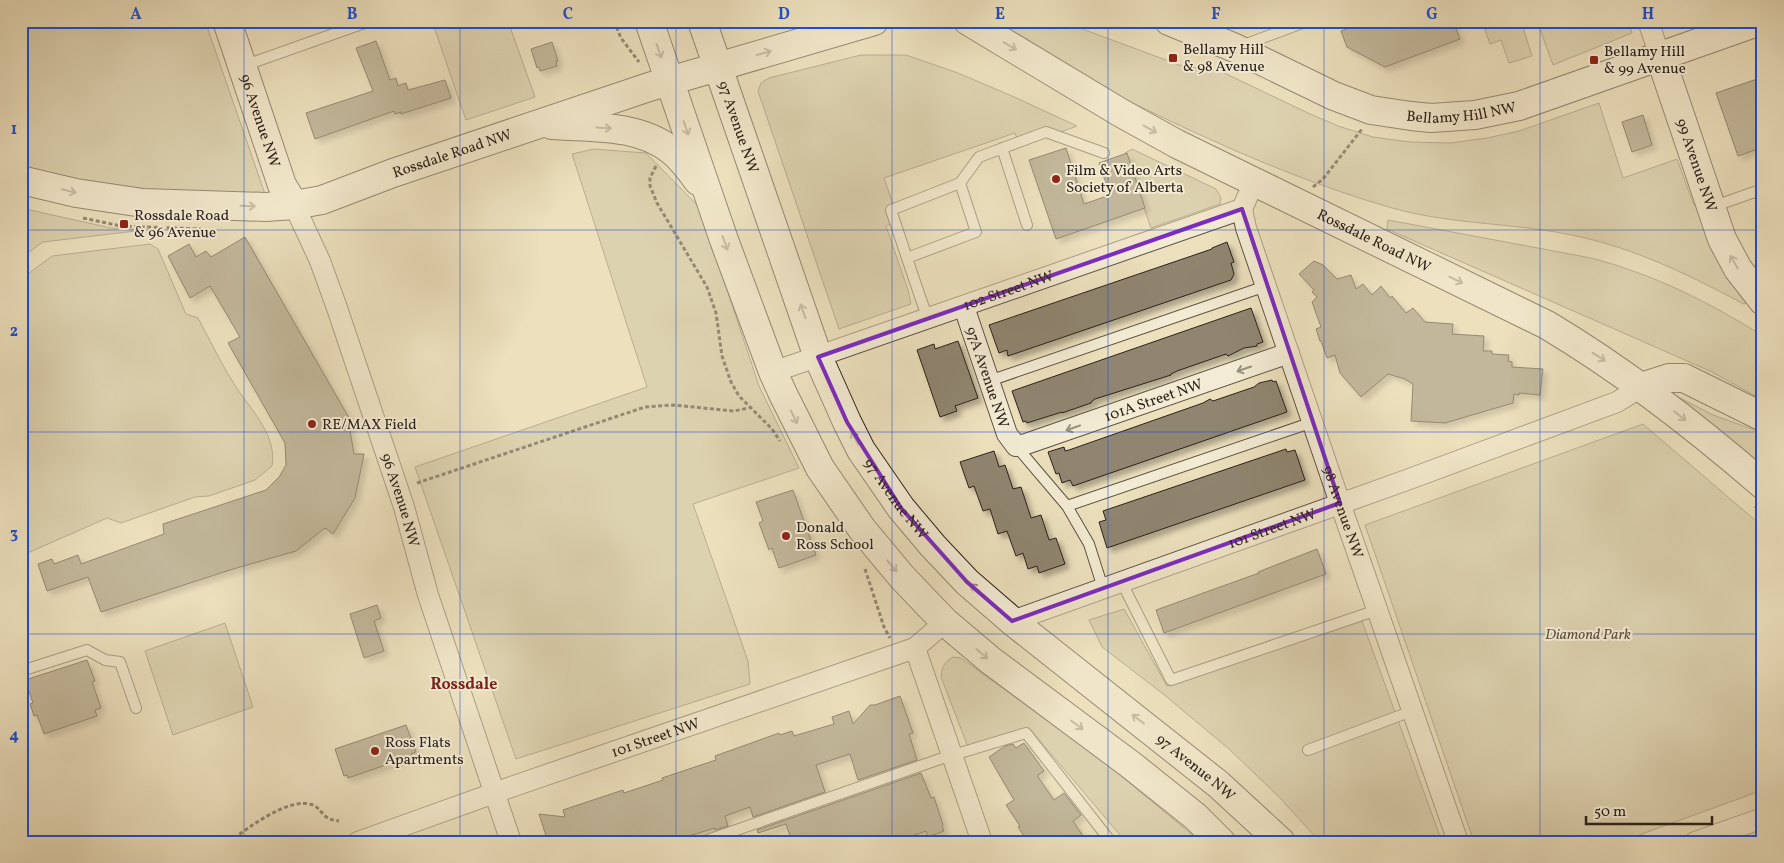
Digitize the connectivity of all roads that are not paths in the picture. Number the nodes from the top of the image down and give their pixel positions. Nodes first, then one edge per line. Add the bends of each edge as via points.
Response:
1 (227, 21) edge
2 (370, 21) edge
3 (649, 21) edge
4 (702, 21) edge
5 (874, 21) edge
6 (968, 21) edge
7 (1169, 21) edge
8 (1308, 21) edge
9 (1648, 21) edge
10 (1760, 21) edge
11 (1235, 48) junction
12 (1660, 56) junction
13 (718, 66) junction
14 (242, 67) junction
15 (670, 82) junction
16 (538, 124) junction
17 (1002, 148) junction
18 (1104, 153) dead end
19 (21, 180) edge
20 (1254, 182) junction
21 (960, 183) junction
22 (1763, 189) edge
23 (710, 197) junction
24 (294, 205) junction
25 (1711, 207) junction
26 (1242, 209) junction
27 (1027, 225) dead end
28 (907, 258) junction
29 (1266, 286) junction
30 (1763, 301) edge
31 (964, 307) junction
32 (928, 319) junction
33 (1290, 353) junction
34 (818, 358) junction
35 (773, 372) junction
36 (989, 381) junction
37 (1641, 387) junction
38 (1763, 417) edge
39 (1313, 422) junction
40 (1016, 446) junction
41 (1763, 485) edge
42 (1340, 503) junction
43 (1067, 506) junction
44 (1123, 581) junction
45 (1103, 588) junction
46 (1377, 610) junction
47 (1012, 621) junction
48 (945, 622) junction
49 (915, 648) junction
50 (21, 672) edge
51 (136, 708) dead end
52 (1412, 711) junction
53 (1308, 750) dead end
54 (953, 756) junction
55 (495, 792) junction
56 (1763, 818) edge
57 (358, 842) edge
58 (512, 842) edge
59 (702, 842) edge
60 (982, 842) edge
61 (1110, 842) edge
62 (1221, 842) edge
63 (1281, 842) edge
64 (1458, 842) edge
65 (1695, 842) edge

1 - 14 main road, 96 Avenue NW
2 - 14 lane
3 -> 15 main road
4 - 13 main road, 97 Avenue NW
13 -> 5 main road, Rossdale Road NW
6 -> 20 main road, Rossdale Road NW via 1121,113
7 - 11 main road, Bellamy Hill NW
8 - 11 lane
9 - 12 street, 99 Avenue NW
10 - 12 main road, Bellamy Hill NW
11 - 12 main road, Bellamy Hill NW via 1334,96 1371,110 1431,118 1475,115 1518,106
12 - 25 main road, 99 Avenue NW
13 - 15 main road, Rossdale Road NW
34 -> 13 main road, 97 Avenue NW
14 - 24 main road, 96 Avenue NW via 282,185
15 - 16 main road, Rossdale Road NW
15 -> 23 main road
16 -> 23 main road via 622,129 648,136 672,150
16 - 24 main road, Rossdale Road NW via 322,200
17 - 18 lane via 1046,132
17 - 21 lane via 979,157
17 - 27 lane
19 -> 24 main road, Rossdale Road NW via 76,193 143,202 266,207
20 - 26 street
20 -> 37 main road, Rossdale Road NW via 1547,325
21 - 28 lane via 891,210
21 - 28 lane via 976,232
22 - 25 lane
23 -> 35 main road
24 - 55 street, 96 Avenue NW via 337,308 404,507 428,596
30 -> 25 main road, 99 Avenue NW via 1738,269
26 - 29 street, 98 Avenue NW
26 - 31 street, 102 Street NW
28 - 32 lane
29 - 33 street, 98 Avenue NW
29 - 36 lane
31 - 32 street, 102 Street NW
31 - 36 street, 97A Avenue NW
32 - 34 street, 102 Street NW
33 - 39 street, 98 Avenue NW
33 -> 40 street, 101A Street NW
34 - 35 street, 102 Street NW
47 -> 34 main road, 97 Avenue NW via 967,582 901,508 861,450
35 -> 48 main road via 820,468 862,529
36 - 40 street, 97A Avenue NW via 1007,434
37 - 38 main road via 1669,378 1684,378
37 -> 41 main road, Rossdale Road NW
37 - 42 street, 101 Street NW via 1617,402
39 - 42 street, 98 Avenue NW
39 - 43 lane
40 - 43 lane
42 - 44 street, 101 Street NW
42 - 46 street, 98 Avenue NW
43 - 45 lane via 1089,544
44 - 45 street, 101 Street NW
44 - 46 lane via 1171,680
45 - 47 street, 101 Street NW
46 - 52 street, 98 Avenue NW
63 -> 47 main road, 97 Avenue NW via 1211,778
48 - 49 street, 101 Street NW
48 -> 62 main road via 1196,817
49 - 54 street
49 - 55 street, 101 Street NW
50 - 51 lane via 87,650 105,660 120,662
52 - 53 lane
52 - 64 street, 98 Avenue NW
54 - 59 lane
54 - 60 street
54 - 61 lane via 1026,733
55 - 57 street, 101 Street NW
55 - 58 street, 96 Avenue NW
56 - 65 street

